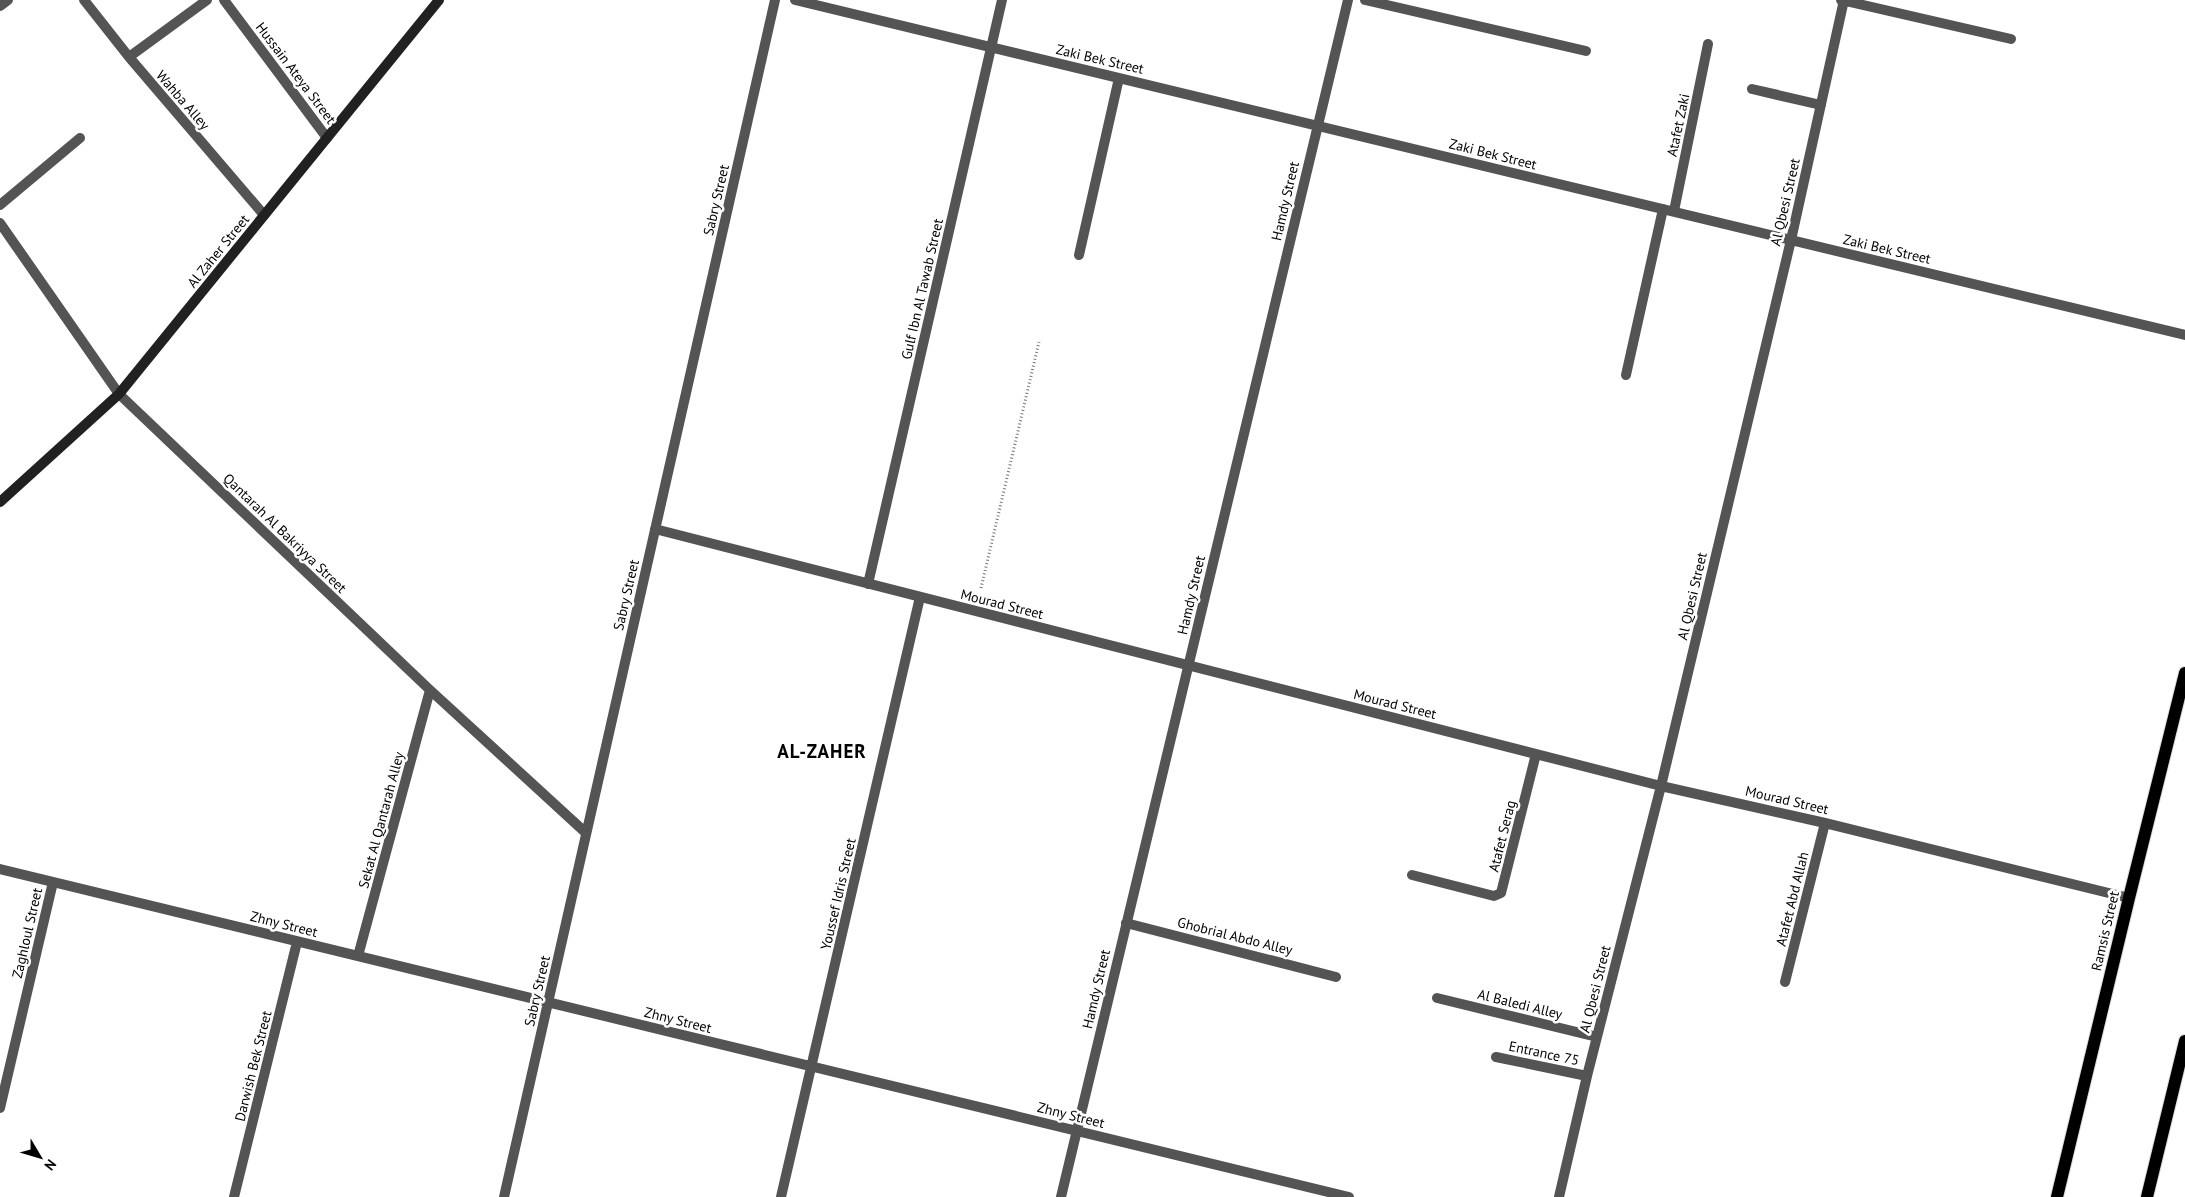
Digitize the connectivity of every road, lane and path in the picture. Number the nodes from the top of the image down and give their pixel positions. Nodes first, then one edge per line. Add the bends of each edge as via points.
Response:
1 (8, 0) edge
2 (84, 0) edge
3 (208, 0) edge
4 (224, 0) edge
5 (438, 0) edge
6 (776, 0) edge
7 (795, 0) edge
8 (1002, 0) edge
9 (1348, 0) edge
10 (1366, 0) edge
11 (1843, 0) edge
12 (0, 6) edge
13 (2011, 39) dead end
14 (1708, 44) dead end
15 (991, 48) junction
16 (1586, 52) dead end
17 (129, 57) junction
18 (1119, 78) junction
19 (1752, 89) dead end
20 (1821, 105) junction
21 (1317, 126) junction
22 (80, 138) dead end
23 (327, 138) junction
24 (0, 205) edge
25 (1663, 209) junction
26 (1674, 211) junction
27 (264, 215) junction
28 (0, 222) edge
29 (1791, 240) junction
30 (1079, 255) dead end
31 (2185, 334) edge
32 (1039, 342) dead end
33 (1626, 375) dead end
34 (119, 394) junction
35 (0, 502) edge
36 (656, 529) junction
37 (868, 584) junction
38 (920, 596) junction
39 (976, 611) junction
40 (1188, 665) junction
41 (2185, 673) edge
42 (430, 690) junction
43 (1536, 754) junction
44 (1661, 786) junction
45 (1825, 823) junction
46 (586, 832) junction
47 (0, 869) edge
48 (1412, 875) dead end
49 (53, 882) junction
50 (2129, 898) junction
51 (1126, 923) junction
52 (297, 942) junction
53 (358, 956) junction
54 (1336, 977) dead end
55 (1785, 982) dead end
56 (1437, 998) dead end
57 (549, 1003) junction
58 (1597, 1037) junction
59 (2185, 1041) edge
60 (1496, 1057) dead end
61 (812, 1066) junction
62 (1587, 1076) junction
63 (0, 1108) edge
64 (1077, 1131) junction
65 (1326, 1194) edge
66 (234, 1197) edge
67 (504, 1197) edge
68 (781, 1197) edge
69 (1061, 1197) edge
70 (1349, 1197) edge
71 (1560, 1197) edge
72 (2057, 1197) edge
73 (2147, 1197) edge

1 - 12 street
2 - 17 street, Wahba Alley
3 - 17 street
4 - 23 street, Hussain Ateya Street
5 - 23 street, Al Zaher Street
6 - 36 street, Sabry Street
7 - 15 street, Zaki Bek Street
8 - 15 street, Gulf Ibn Al Tawab Street
9 - 21 street, Hamdy Street
10 - 16 street
11 - 13 street
11 - 20 street, Al Qbesi Street
14 - 26 street, Atafet Zaki
15 - 18 street, Zaki Bek Street
15 - 37 street, Gulf Ibn Al Tawab Street
17 - 27 street, Wahba Alley
18 - 21 street, Zaki Bek Street
18 - 30 street
19 - 20 street
20 - 29 street, Al Qbesi Street
21 - 25 street, Zaki Bek Street
21 - 40 street, Hamdy Street
22 - 24 street
23 - 27 street, Al Zaher Street
25 - 26 street, Zaki Bek Street
25 - 33 street
26 - 29 street, Zaki Bek Street
27 - 34 street, Al Zaher Street
28 - 34 street, Qantarah Al Bakriyya Street
29 - 31 street, Zaki Bek Street
29 - 44 street, Al Qbesi Street
32 - 39 path
34 - 35 street, Al Zaher Street
34 - 42 street, Qantarah Al Bakriyya Street
36 - 37 street, Mourad Street
36 - 46 street, Sabry Street
37 - 38 street, Mourad Street
38 - 39 street, Mourad Street
38 - 61 street, Youssef Idris Street
39 - 40 street, Mourad Street
40 - 43 street, Mourad Street
40 - 51 street, Hamdy Street
41 - 50 main road, Ramsis Street
42 - 46 street, Qantarah Al Bakriyya Street
42 - 53 street, Sekat Al Qantarah Alley
43 - 44 street, Mourad Street
43 - 48 street, Atafet Serag via 1501,893 1494,896
44 - 45 street, Mourad Street
44 - 58 street, Al Qbesi Street
45 - 50 street, Mourad Street
45 - 55 street, Atafet Abd Allah
46 - 57 street, Sabry Street
47 - 49 street, Zhny Street
49 - 52 street, Zhny Street
49 - 63 street, Zaghloul Street
50 - 72 main road, Ramsis Street
51 - 54 street, Ghobrial Abdo Alley
51 - 64 street, Hamdy Street
52 - 53 street, Zhny Street
52 - 66 street, Darwish Bek Street
53 - 57 street, Zhny Street
56 - 58 street, Al Baledi Alley
57 - 61 street, Zhny Street
57 - 67 street, Sabry Street
58 - 62 street, Al Qbesi Street
59 - 73 main road
60 - 62 street, Entrance 75
61 - 64 street, Zhny Street
61 - 68 street, Youssef Idris Street
62 - 71 street, Al Qbesi Street
64 - 65 street, Zhny Street
64 - 69 street, Hamdy Street
65 - 70 street, Zhny Street

